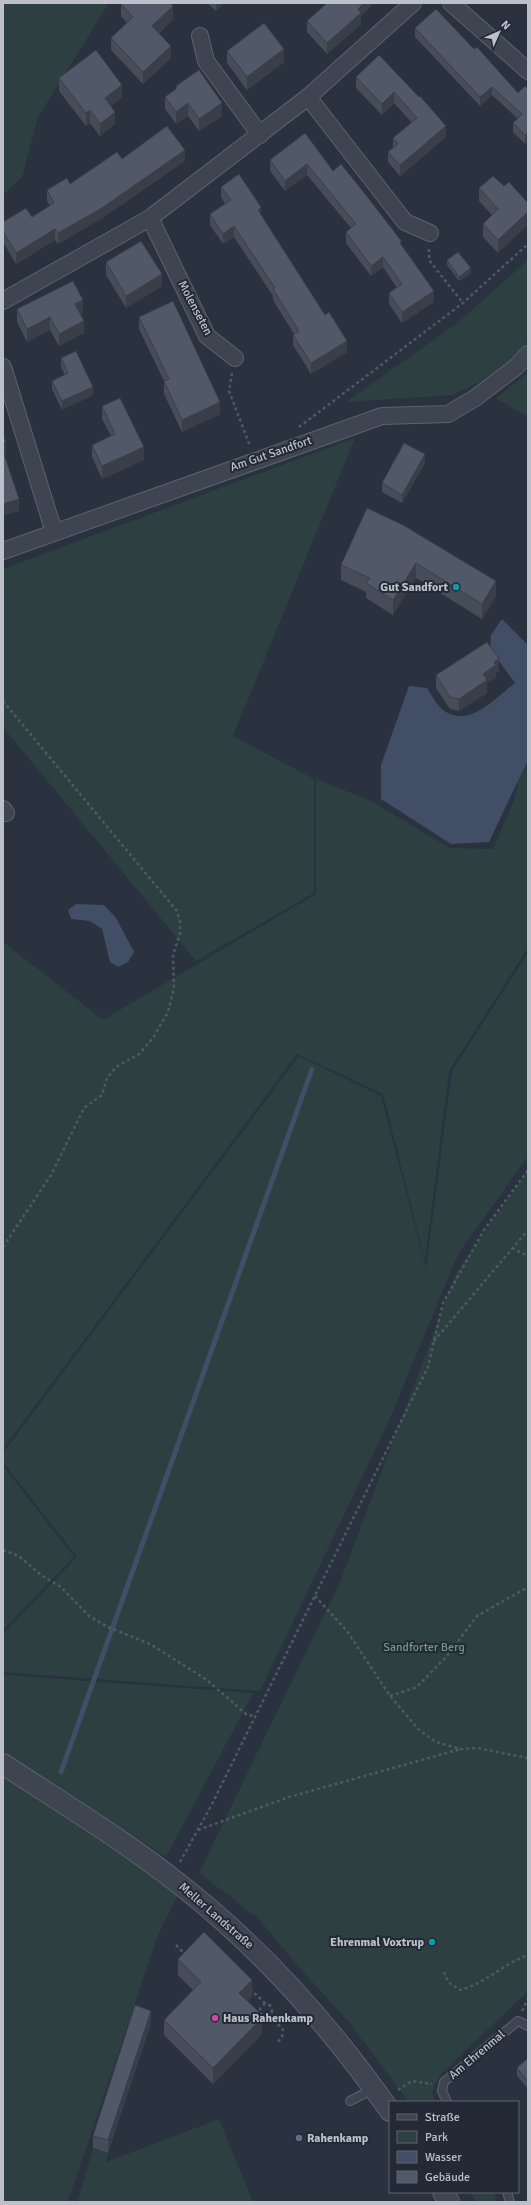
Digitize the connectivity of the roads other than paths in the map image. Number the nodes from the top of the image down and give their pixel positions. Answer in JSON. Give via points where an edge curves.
{"nodes":[{"id":1,"x":413,"y":3,"type":"edge"},
{"id":2,"x":451,"y":3,"type":"edge"},
{"id":3,"x":200,"y":36,"type":"dead end"},
{"id":4,"x":528,"y":71,"type":"edge"},
{"id":5,"x":308,"y":97,"type":"junction"},
{"id":6,"x":260,"y":135,"type":"junction"},
{"id":7,"x":150,"y":218,"type":"junction"},
{"id":8,"x":430,"y":233,"type":"road end"},
{"id":9,"x":3,"y":301,"type":"edge"},
{"id":10,"x":528,"y":354,"type":"edge"},
{"id":11,"x":235,"y":358,"type":"road end"},
{"id":12,"x":3,"y":367,"type":"edge"},
{"id":13,"x":54,"y":532,"type":"junction"},
{"id":14,"x":3,"y":551,"type":"edge"},
{"id":15,"x":3,"y":1764,"type":"edge"},
{"id":16,"x":528,"y":2026,"type":"edge"},
{"id":17,"x":374,"y":2088,"type":"junction"},
{"id":18,"x":350,"y":2101,"type":"dead end"},
{"id":19,"x":447,"y":2101,"type":"edge"},
{"id":20,"x":389,"y":2110,"type":"edge"},
{"id":21,"x":444,"y":2193,"type":"edge"},
{"id":22,"x":449,"y":2202,"type":"edge"}],
"edges":[{"from":1,"to":5,"type":"street"},
{"from":2,"to":4,"type":"street"},
{"from":3,"to":6,"type":"street","via":[[206,62]]},
{"from":5,"to":6,"type":"street"},
{"from":5,"to":8,"type":"street","via":[[405,222]]},
{"from":6,"to":7,"type":"street"},
{"from":7,"to":9,"type":"street"},
{"from":7,"to":11,"type":"street","name":"Molenseten","via":[[207,336]]},
{"from":10,"to":13,"type":"street","name":"Am Gut Sandfort","via":[[516,367],[475,398],[448,414],[382,416]]},
{"from":12,"to":13,"type":"street"},
{"from":13,"to":14,"type":"street","name":"Am Gut Sandfort"},
{"from":15,"to":17,"type":"street","name":"Meller Landstraße","via":[[103,1829],[182,1886],[222,1920],[259,1954],[313,2011]]},
{"from":16,"to":19,"type":"lane","name":"Am Ehrenmal","via":[[518,2021],[444,2082],[442,2091]]},
{"from":17,"to":18,"type":"lane"},
{"from":17,"to":20,"type":"street","name":"Meller Landstraße"},
{"from":21,"to":22,"type":"street"}]}
